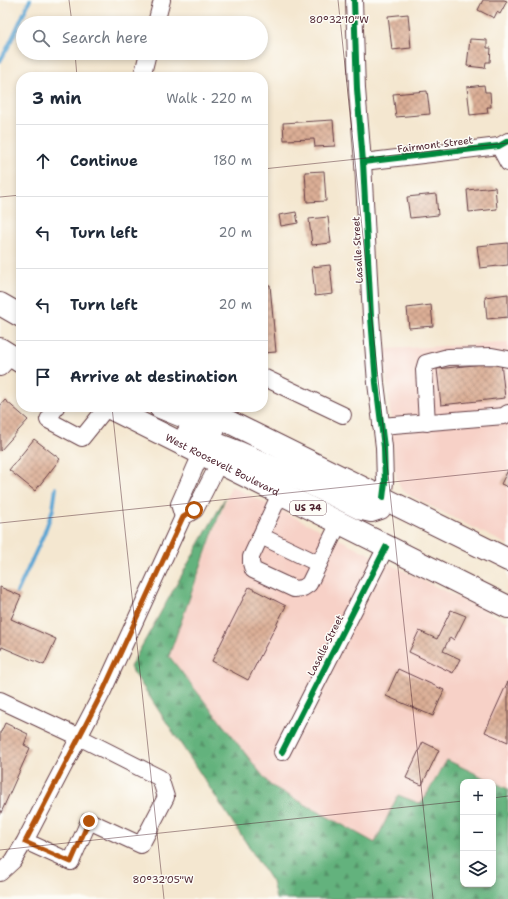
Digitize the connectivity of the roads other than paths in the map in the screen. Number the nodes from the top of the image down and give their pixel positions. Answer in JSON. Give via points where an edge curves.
{"nodes":[{"id":1,"x":162,"y":0,"type":"edge"},
{"id":2,"x":354,"y":0,"type":"edge"},
{"id":3,"x":158,"y":16,"type":"edge"},
{"id":4,"x":146,"y":60,"type":"edge"},
{"id":5,"x":143,"y":72,"type":"edge"},
{"id":6,"x":504,"y":144,"type":"edge"},
{"id":7,"x":363,"y":162,"type":"junction"},
{"id":8,"x":508,"y":163,"type":"edge"},
{"id":9,"x":0,"y":304,"type":"edge"},
{"id":10,"x":16,"y":313,"type":"edge"},
{"id":11,"x":508,"y":359,"type":"edge"},
{"id":12,"x":268,"y":379,"type":"edge"},
{"id":13,"x":53,"y":412,"type":"edge"},
{"id":14,"x":109,"y":412,"type":"edge"},
{"id":15,"x":118,"y":412,"type":"edge"},
{"id":16,"x":122,"y":412,"type":"edge"},
{"id":17,"x":172,"y":412,"type":"edge"},
{"id":18,"x":209,"y":412,"type":"edge"},
{"id":19,"x":506,"y":415,"type":"edge"},
{"id":20,"x":343,"y":416,"type":"dead end"},
{"id":21,"x":427,"y":423,"type":"junction"},
{"id":22,"x":382,"y":426,"type":"junction"},
{"id":23,"x":276,"y":445,"type":"junction"},
{"id":24,"x":210,"y":458,"type":"junction"},
{"id":25,"x":280,"y":494,"type":"junction"},
{"id":26,"x":383,"y":498,"type":"junction"},
{"id":27,"x":339,"y":523,"type":"junction"},
{"id":28,"x":261,"y":536,"type":"junction"},
{"id":29,"x":386,"y":547,"type":"junction"},
{"id":30,"x":508,"y":560,"type":"edge"},
{"id":31,"x":319,"y":564,"type":"junction"},
{"id":32,"x":508,"y":607,"type":"edge"},
{"id":33,"x":0,"y":700,"type":"edge"},
{"id":34,"x":79,"y":737,"type":"junction"},
{"id":35,"x":282,"y":752,"type":"dead end"},
{"id":36,"x":25,"y":842,"type":"junction"},
{"id":37,"x":0,"y":872,"type":"edge"}],
"edges":[{"from":1,"to":3,"type":"street"},
{"from":2,"to":7,"type":"street","name":"Lasalle Street"},
{"from":4,"to":5,"type":"street"},
{"from":6,"to":7,"type":"street","name":"Fairmont Street"},
{"from":6,"to":8,"type":"street"},
{"from":7,"to":22,"type":"street","name":"Lasalle Street","via":[[371,317]]},
{"from":9,"to":10,"type":"highway"},
{"from":11,"to":21,"type":"street","via":[[492,356],[448,357],[426,363],[424,370]]},
{"from":12,"to":20,"type":"street"},
{"from":13,"to":14,"type":"street","via":[[48,420],[82,438]]},
{"from":15,"to":24,"type":"highway","name":"West Roosevelt Boulevard","number":"US 74"},
{"from":16,"to":26,"type":"highway","via":[[177,429],[240,453],[362,509],[371,511],[380,508]]},
{"from":17,"to":23,"type":"highway","via":[[216,430]]},
{"from":18,"to":23,"type":"highway"},
{"from":19,"to":21,"type":"street"},
{"from":21,"to":22,"type":"street"},
{"from":22,"to":26,"type":"street","name":"Lasalle Street","via":[[385,482]]},
{"from":23,"to":26,"type":"highway"},
{"from":24,"to":25,"type":"highway","name":"West Roosevelt Boulevard","number":"US 74"},
{"from":24,"to":34,"type":"street","via":[[179,504],[183,517],[103,691]]},
{"from":25,"to":27,"type":"highway","name":"West Roosevelt Boulevard","number":"US 74"},
{"from":25,"to":28,"type":"street"},
{"from":26,"to":30,"type":"highway"},
{"from":27,"to":29,"type":"highway","name":"West Roosevelt Boulevard","number":"US 74"},
{"from":27,"to":31,"type":"street"},
{"from":28,"to":31,"type":"street"},
{"from":28,"to":31,"type":"street","via":[[251,557],[252,568],[287,586],[294,589],[310,584]]},
{"from":29,"to":32,"type":"highway","name":"West Roosevelt Boulevard","number":"US 74"},
{"from":29,"to":35,"type":"street","name":"Lasalle Street"},
{"from":33,"to":34,"type":"street"},
{"from":34,"to":36,"type":"street"},
{"from":34,"to":36,"type":"street","via":[[160,778],[166,796],[141,845],[89,821],[71,862]]},
{"from":36,"to":37,"type":"street","via":[[13,861]]}]}
